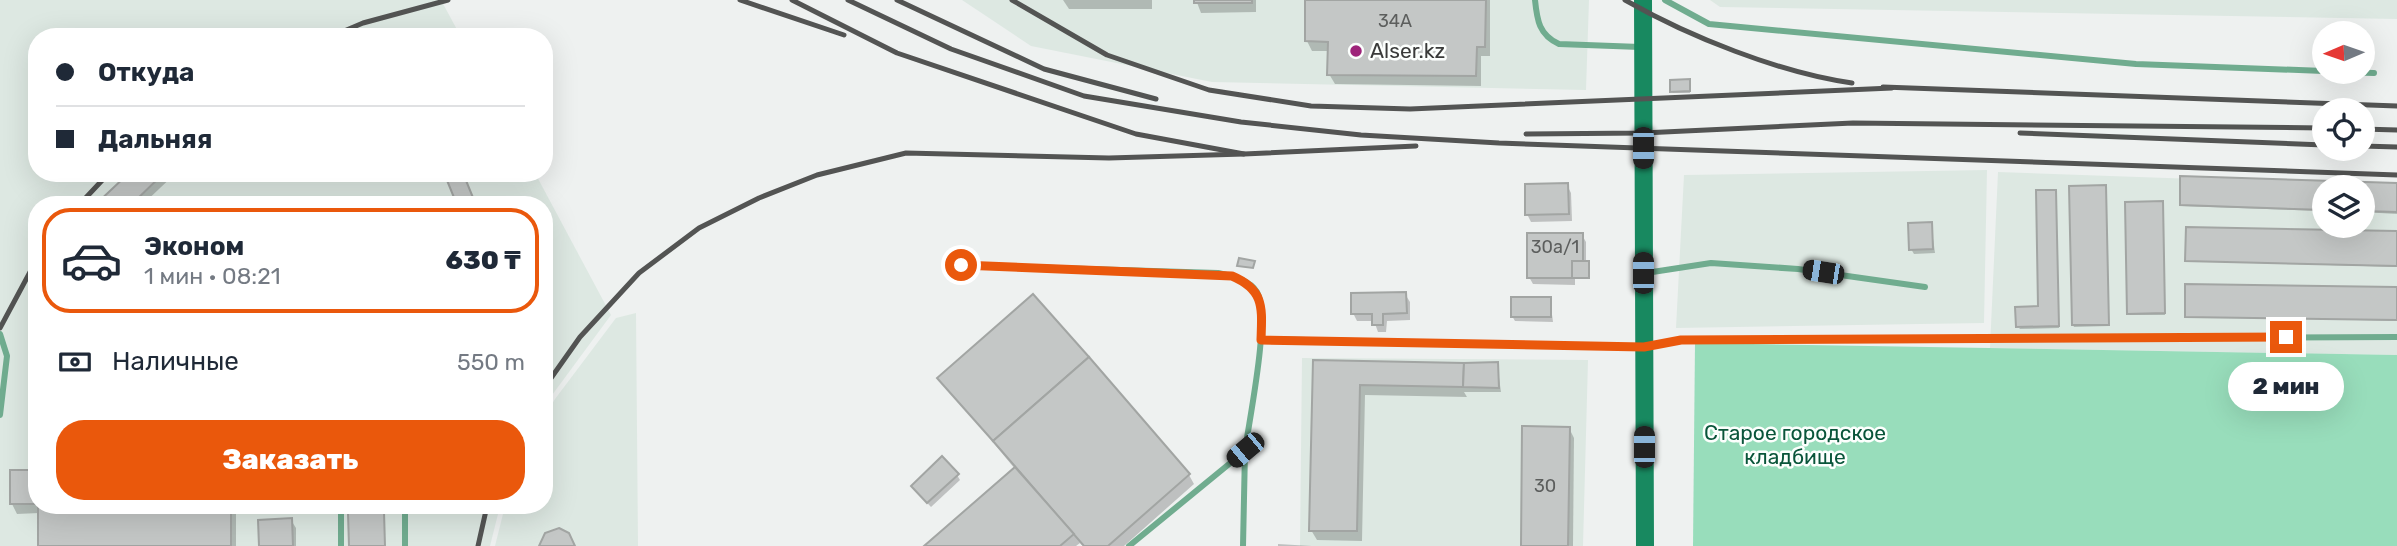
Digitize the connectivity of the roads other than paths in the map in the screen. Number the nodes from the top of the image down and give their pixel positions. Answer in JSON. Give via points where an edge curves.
{"nodes":[{"id":1,"x":1535,"y":0,"type":"edge"},
{"id":2,"x":1643,"y":0,"type":"edge"},
{"id":3,"x":1665,"y":0,"type":"edge"},
{"id":4,"x":1643,"y":48,"type":"junction"},
{"id":5,"x":2312,"y":71,"type":"edge"},
{"id":6,"x":961,"y":265,"type":"dead end"},
{"id":7,"x":1643,"y":273,"type":"junction"},
{"id":8,"x":1925,"y":288,"type":"dead end"},
{"id":9,"x":0,"y":334,"type":"edge"},
{"id":10,"x":2397,"y":337,"type":"edge"},
{"id":11,"x":1261,"y":340,"type":"junction"},
{"id":12,"x":1644,"y":347,"type":"junction"},
{"id":13,"x":0,"y":415,"type":"edge"},
{"id":14,"x":1245,"y":450,"type":"junction"},
{"id":15,"x":341,"y":514,"type":"edge"},
{"id":16,"x":405,"y":514,"type":"edge"},
{"id":17,"x":341,"y":546,"type":"edge"},
{"id":18,"x":405,"y":546,"type":"edge"},
{"id":19,"x":1129,"y":546,"type":"edge"},
{"id":20,"x":1243,"y":546,"type":"edge"},
{"id":21,"x":1645,"y":546,"type":"edge"}],
"edges":[{"from":1,"to":4,"type":"lane","via":[[1538,24],[1550,40]]},
{"from":2,"to":4,"type":"main road"},
{"from":3,"to":5,"type":"lane","via":[[1709,24],[2136,64]]},
{"from":4,"to":7,"type":"main road"},
{"from":6,"to":11,"type":"lane","via":[[1232,276],[1257,292]]},
{"from":7,"to":8,"type":"lane","via":[[1711,263],[1798,268]]},
{"from":7,"to":12,"type":"main road"},
{"from":9,"to":13,"type":"lane","via":[[8,356]]},
{"from":10,"to":12,"type":"lane","via":[[1681,340]]},
{"from":11,"to":12,"type":"lane"},
{"from":11,"to":14,"type":"lane"},
{"from":12,"to":21,"type":"main road"},
{"from":14,"to":19,"type":"lane"},
{"from":14,"to":20,"type":"lane"},
{"from":15,"to":17,"type":"lane"},
{"from":16,"to":18,"type":"lane"}]}
